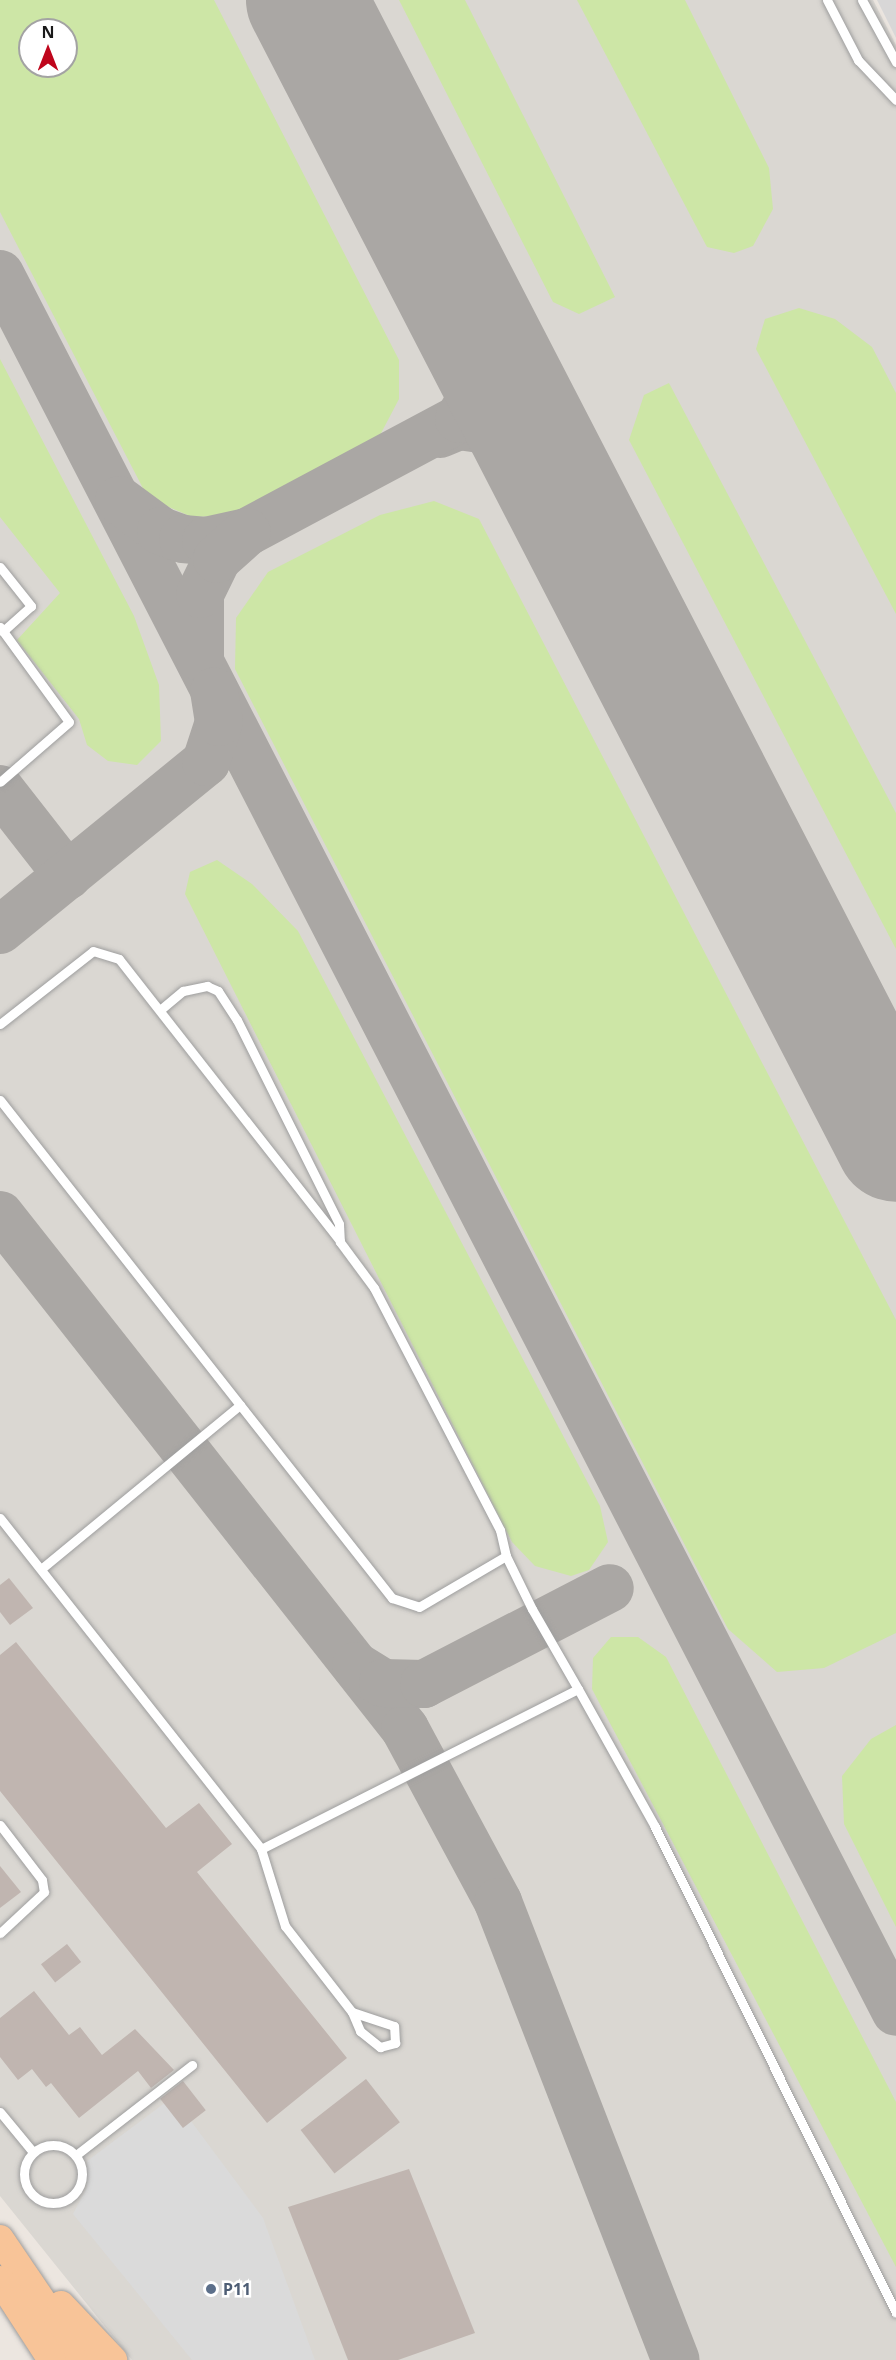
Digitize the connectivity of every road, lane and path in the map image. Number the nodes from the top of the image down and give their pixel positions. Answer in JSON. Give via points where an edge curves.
{"nodes":[{"id":1,"x":828,"y":0,"type":"edge"},
{"id":2,"x":862,"y":0,"type":"edge"},
{"id":3,"x":896,"y":62,"type":"edge"},
{"id":4,"x":896,"y":100,"type":"edge"},
{"id":5,"x":0,"y":567,"type":"edge"},
{"id":6,"x":2,"y":629,"type":"edge"},
{"id":7,"x":0,"y":782,"type":"edge"},
{"id":8,"x":160,"y":1010,"type":"junction"},
{"id":9,"x":0,"y":1024,"type":"edge"},
{"id":10,"x":0,"y":1100,"type":"edge"},
{"id":11,"x":340,"y":1242,"type":"junction"},
{"id":12,"x":240,"y":1405,"type":"junction"},
{"id":13,"x":0,"y":1518,"type":"edge"},
{"id":14,"x":506,"y":1556,"type":"junction"},
{"id":15,"x":41,"y":1569,"type":"junction"},
{"id":16,"x":578,"y":1689,"type":"junction"},
{"id":17,"x":0,"y":1825,"type":"edge"},
{"id":18,"x":261,"y":1849,"type":"junction"},
{"id":19,"x":0,"y":1933,"type":"edge"},
{"id":20,"x":352,"y":2012,"type":"junction"},
{"id":21,"x":192,"y":2065,"type":"dead end"},
{"id":22,"x":0,"y":2112,"type":"edge"},
{"id":23,"x":33,"y":2152,"type":"junction"},
{"id":24,"x":76,"y":2155,"type":"junction"},
{"id":25,"x":4,"y":2264,"type":"edge"},
{"id":26,"x":896,"y":2313,"type":"edge"},
{"id":27,"x":28,"y":2360,"type":"edge"},
{"id":28,"x":52,"y":2360,"type":"edge"},
{"id":29,"x":82,"y":2360,"type":"edge"},
{"id":30,"x":113,"y":2360,"type":"edge"}],
"edges":[{"from":1,"to":4,"type":"lane","via":[[858,60]]},
{"from":2,"to":3,"type":"lane"},
{"from":5,"to":6,"type":"lane","via":[[31,606]]},
{"from":6,"to":7,"type":"lane","via":[[69,722]]},
{"from":8,"to":9,"type":"lane","via":[[119,959],[93,951]]},
{"from":8,"to":11,"type":"lane"},
{"from":8,"to":11,"type":"lane","via":[[183,992],[207,986],[218,991],[318,1180],[339,1224]]},
{"from":10,"to":12,"type":"lane"},
{"from":11,"to":14,"type":"lane","via":[[375,1288],[500,1530]]},
{"from":12,"to":14,"type":"lane","via":[[404,1606],[432,1601]]},
{"from":12,"to":15,"type":"lane"},
{"from":13,"to":15,"type":"lane"},
{"from":14,"to":16,"type":"lane"},
{"from":15,"to":18,"type":"lane"},
{"from":16,"to":18,"type":"lane"},
{"from":16,"to":26,"type":"lane","via":[[655,1827]]},
{"from":17,"to":19,"type":"lane","via":[[42,1880],[44,1892]]},
{"from":18,"to":20,"type":"lane","via":[[285,1926]]},
{"from":20,"to":20,"type":"lane","via":[[360,2031],[380,2047],[395,2043],[394,2026]]},
{"from":21,"to":24,"type":"lane"},
{"from":22,"to":23,"type":"lane"},
{"from":23,"to":24,"type":"lane","via":[[50,2144]]},
{"from":23,"to":24,"type":"lane","via":[[24,2180],[34,2197],[53,2203],[78,2190],[83,2172]]},
{"from":25,"to":27,"type":"main road"},
{"from":25,"to":28,"type":"main road"},
{"from":25,"to":29,"type":"main road"},
{"from":25,"to":30,"type":"main road"}]}
